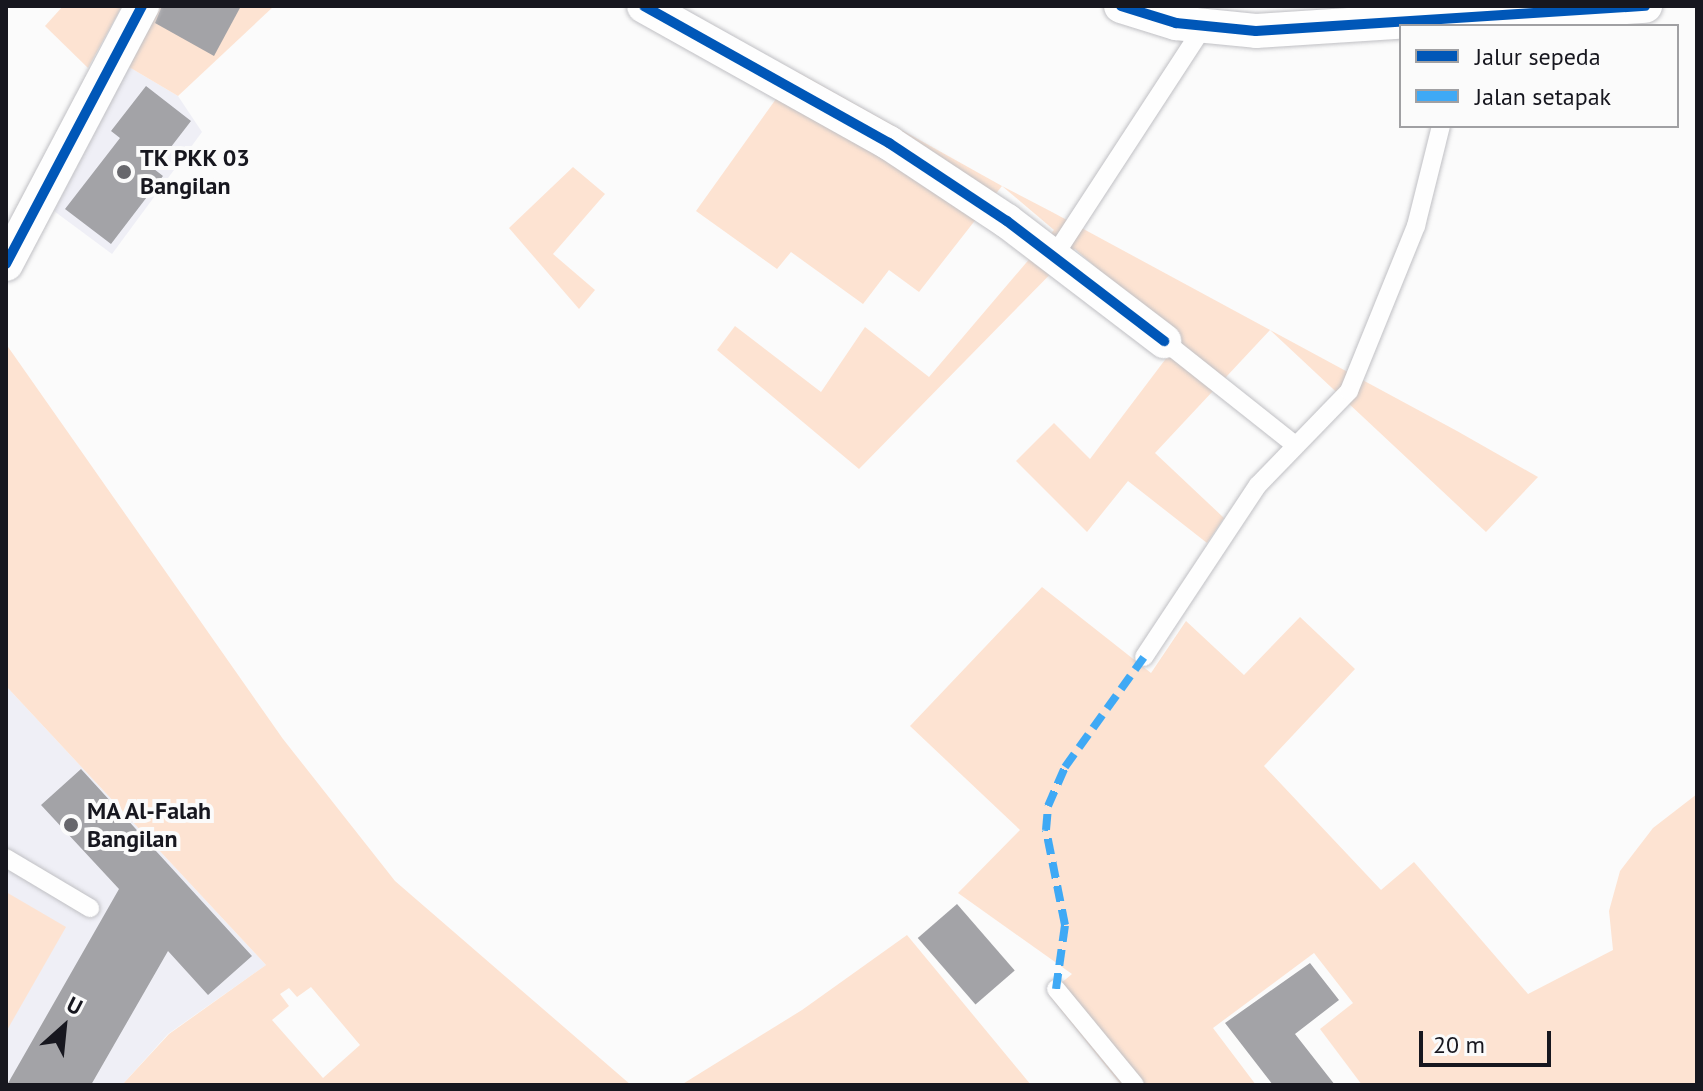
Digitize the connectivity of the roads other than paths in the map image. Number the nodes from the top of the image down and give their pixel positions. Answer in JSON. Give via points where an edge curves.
{"nodes":[{"id":1,"x":142,"y":6,"type":"edge"},
{"id":2,"x":644,"y":6,"type":"edge"},
{"id":3,"x":1121,"y":6,"type":"edge"},
{"id":4,"x":1645,"y":6,"type":"edge"},
{"id":5,"x":1453,"y":22,"type":"edge"},
{"id":6,"x":1399,"y":24,"type":"edge"},
{"id":7,"x":1409,"y":24,"type":"edge"},
{"id":8,"x":1203,"y":27,"type":"junction"},
{"id":9,"x":1440,"y":128,"type":"edge"},
{"id":10,"x":1054,"y":256,"type":"junction"},
{"id":11,"x":6,"y":264,"type":"edge"},
{"id":12,"x":1164,"y":341,"type":"joint"},
{"id":13,"x":1294,"y":444,"type":"junction"},
{"id":14,"x":1144,"y":657,"type":"dead end"},
{"id":15,"x":6,"y":858,"type":"edge"},
{"id":16,"x":90,"y":908,"type":"dead end"},
{"id":17,"x":1056,"y":989,"type":"dead end"},
{"id":18,"x":1135,"y":1085,"type":"edge"}],
"edges":[{"from":1,"to":11,"type":"street"},
{"from":2,"to":10,"type":"street","via":[[889,143]]},
{"from":3,"to":8,"type":"street"},
{"from":4,"to":5,"type":"street"},
{"from":5,"to":7,"type":"street"},
{"from":6,"to":8,"type":"street","via":[[1256,31]]},
{"from":8,"to":10,"type":"lane"},
{"from":9,"to":13,"type":"lane","via":[[1416,226],[1349,391],[1331,417]]},
{"from":10,"to":12,"type":"street"},
{"from":12,"to":13,"type":"lane"},
{"from":13,"to":14,"type":"lane","via":[[1258,485]]},
{"from":15,"to":16,"type":"lane"},
{"from":17,"to":18,"type":"lane"}]}
